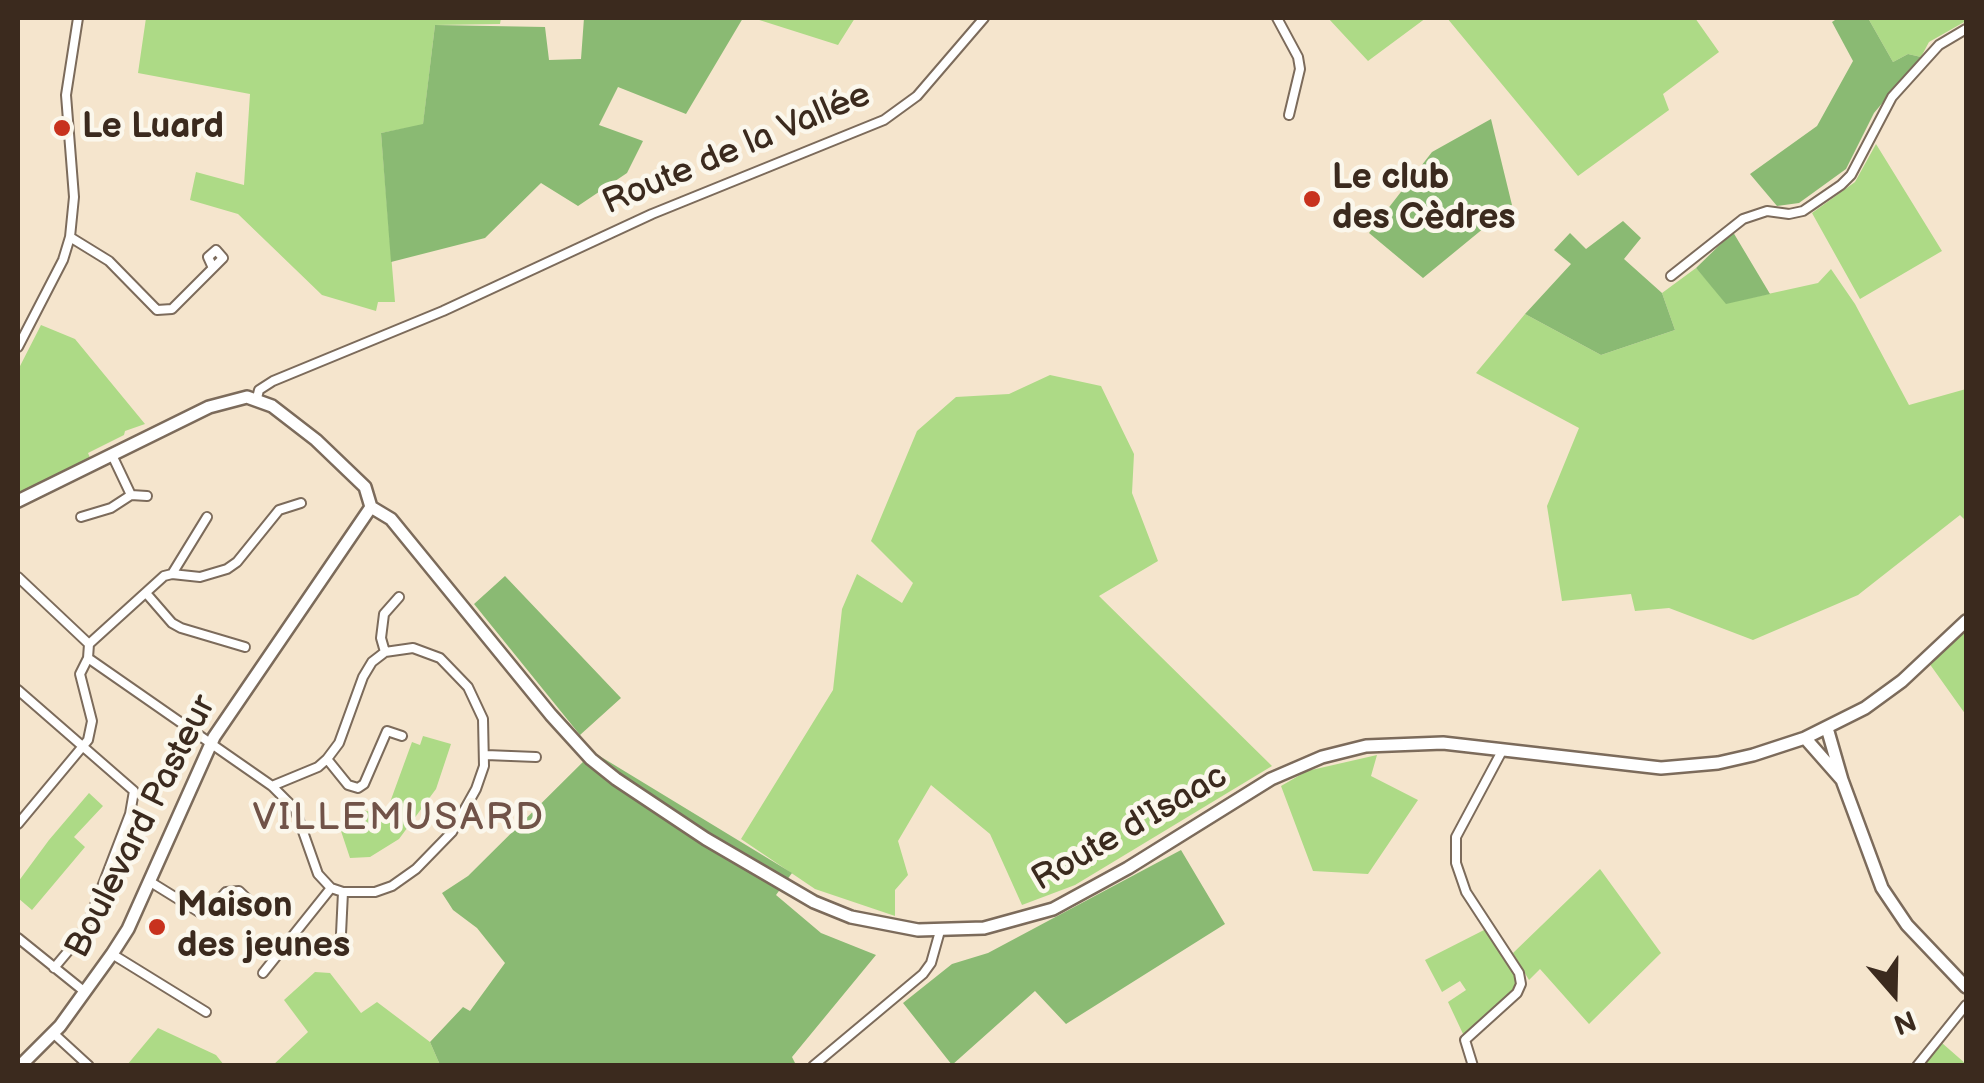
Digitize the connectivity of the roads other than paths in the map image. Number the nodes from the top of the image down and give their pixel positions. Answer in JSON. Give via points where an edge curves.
{"nodes":[{"id":1,"x":78,"y":18,"type":"edge"},
{"id":2,"x":984,"y":18,"type":"edge"},
{"id":3,"x":1277,"y":18,"type":"edge"},
{"id":4,"x":1966,"y":29,"type":"edge"},
{"id":5,"x":1289,"y":115,"type":"dead end"},
{"id":6,"x":70,"y":237,"type":"junction"},
{"id":7,"x":213,"y":268,"type":"dead end"},
{"id":8,"x":1671,"y":276,"type":"dead end"},
{"id":9,"x":18,"y":348,"type":"edge"},
{"id":10,"x":256,"y":398,"type":"junction"},
{"id":11,"x":112,"y":455,"type":"junction"},
{"id":12,"x":131,"y":496,"type":"junction"},
{"id":13,"x":147,"y":496,"type":"dead end"},
{"id":14,"x":18,"y":502,"type":"edge"},
{"id":15,"x":301,"y":503,"type":"dead end"},
{"id":16,"x":371,"y":507,"type":"junction"},
{"id":17,"x":82,"y":517,"type":"dead end"},
{"id":18,"x":207,"y":517,"type":"dead end"},
{"id":19,"x":172,"y":574,"type":"junction"},
{"id":20,"x":18,"y":577,"type":"edge"},
{"id":21,"x":146,"y":592,"type":"junction"},
{"id":22,"x":400,"y":597,"type":"dead end"},
{"id":23,"x":1966,"y":621,"type":"edge"},
{"id":24,"x":89,"y":644,"type":"junction"},
{"id":25,"x":246,"y":647,"type":"dead end"},
{"id":26,"x":385,"y":652,"type":"junction"},
{"id":27,"x":88,"y":658,"type":"junction"},
{"id":28,"x":18,"y":690,"type":"edge"},
{"id":29,"x":1827,"y":728,"type":"junction"},
{"id":30,"x":402,"y":736,"type":"dead end"},
{"id":31,"x":1805,"y":738,"type":"junction"},
{"id":32,"x":210,"y":744,"type":"junction"},
{"id":33,"x":84,"y":746,"type":"junction"},
{"id":34,"x":1502,"y":751,"type":"junction"},
{"id":35,"x":486,"y":755,"type":"junction"},
{"id":36,"x":536,"y":756,"type":"dead end"},
{"id":37,"x":328,"y":760,"type":"junction"},
{"id":38,"x":1842,"y":780,"type":"junction"},
{"id":39,"x":272,"y":786,"type":"junction"},
{"id":40,"x":18,"y":824,"type":"edge"},
{"id":41,"x":149,"y":882,"type":"junction"},
{"id":42,"x":332,"y":888,"type":"junction"},
{"id":43,"x":343,"y":892,"type":"junction"},
{"id":44,"x":263,"y":914,"type":"dead end"},
{"id":45,"x":940,"y":931,"type":"junction"},
{"id":46,"x":341,"y":934,"type":"dead end"},
{"id":47,"x":19,"y":942,"type":"edge"},
{"id":48,"x":112,"y":954,"type":"junction"},
{"id":49,"x":54,"y":968,"type":"junction"},
{"id":50,"x":263,"y":973,"type":"dead end"},
{"id":51,"x":1966,"y":987,"type":"edge"},
{"id":52,"x":85,"y":992,"type":"junction"},
{"id":53,"x":1966,"y":1006,"type":"edge"},
{"id":54,"x":206,"y":1012,"type":"dead end"},
{"id":55,"x":53,"y":1033,"type":"junction"},
{"id":56,"x":20,"y":1066,"type":"edge"},
{"id":57,"x":89,"y":1066,"type":"edge"},
{"id":58,"x":813,"y":1066,"type":"edge"},
{"id":59,"x":1472,"y":1066,"type":"edge"},
{"id":60,"x":1917,"y":1066,"type":"edge"}],
"edges":[{"from":1,"to":6,"type":"street","via":[[67,80]]},
{"from":2,"to":10,"type":"street","name":"Route de la Vallée","via":[[896,113],[272,381]]},
{"from":3,"to":5,"type":"street","via":[[1300,69]]},
{"from":4,"to":8,"type":"street","via":[[1939,45],[1892,96],[1841,185],[1804,210],[1743,219]]},
{"from":6,"to":7,"type":"street","via":[[109,260],[156,310],[172,309]]},
{"from":6,"to":9,"type":"street"},
{"from":10,"to":11,"type":"street","via":[[222,402]]},
{"from":10,"to":16,"type":"street","name":"Route d'Isaac","via":[[292,419],[340,462],[365,487]]},
{"from":11,"to":12,"type":"street"},
{"from":11,"to":14,"type":"street"},
{"from":12,"to":13,"type":"street"},
{"from":12,"to":17,"type":"street"},
{"from":15,"to":19,"type":"street","via":[[279,510],[227,569],[200,577]]},
{"from":16,"to":32,"type":"street","name":"Boulevard Pasteur"},
{"from":16,"to":45,"type":"street","name":"Route d'Isaac","via":[[391,520],[550,715],[616,779],[814,902],[888,926]]},
{"from":18,"to":19,"type":"street"},
{"from":19,"to":21,"type":"street"},
{"from":20,"to":24,"type":"street"},
{"from":21,"to":24,"type":"street"},
{"from":21,"to":25,"type":"street","via":[[180,628]]},
{"from":22,"to":26,"type":"street","via":[[384,614]]},
{"from":23,"to":29,"type":"street","name":"Route d'Isaac","via":[[1902,681]]},
{"from":24,"to":27,"type":"street"},
{"from":26,"to":35,"type":"street","via":[[425,650],[455,672],[483,719]]},
{"from":26,"to":37,"type":"street","via":[[363,677]]},
{"from":27,"to":32,"type":"street"},
{"from":27,"to":33,"type":"street","via":[[80,674],[92,720]]},
{"from":28,"to":33,"type":"street"},
{"from":29,"to":31,"type":"street","name":"Route d'Isaac"},
{"from":29,"to":38,"type":"street"},
{"from":30,"to":37,"type":"street","via":[[387,730],[358,788]]},
{"from":31,"to":34,"type":"street","name":"Route d'Isaac","via":[[1754,756],[1687,767]]},
{"from":31,"to":38,"type":"street"},
{"from":32,"to":39,"type":"street"},
{"from":32,"to":41,"type":"street","name":"Boulevard Pasteur"},
{"from":33,"to":40,"type":"street"},
{"from":33,"to":49,"type":"street","via":[[134,798],[92,913]]},
{"from":34,"to":45,"type":"street","name":"Route d'Isaac","via":[[1403,742],[1322,757],[1272,779],[1053,909],[984,928]]},
{"from":34,"to":59,"type":"street","via":[[1456,837],[1456,863],[1466,892],[1522,984],[1464,1040]]},
{"from":35,"to":36,"type":"street"},
{"from":35,"to":43,"type":"street","via":[[452,832],[416,870],[375,892]]},
{"from":37,"to":39,"type":"street"},
{"from":38,"to":51,"type":"street","via":[[1886,896]]},
{"from":39,"to":42,"type":"street","via":[[295,809],[312,863]]},
{"from":41,"to":44,"type":"street","via":[[199,912],[210,911],[226,892],[239,892]]},
{"from":41,"to":48,"type":"street","name":"Boulevard Pasteur"},
{"from":42,"to":43,"type":"street"},
{"from":42,"to":50,"type":"street"},
{"from":43,"to":46,"type":"street"},
{"from":45,"to":58,"type":"street","via":[[924,974]]},
{"from":47,"to":49,"type":"street"},
{"from":48,"to":52,"type":"street","name":"Boulevard Pasteur"},
{"from":48,"to":54,"type":"street"},
{"from":49,"to":52,"type":"street"},
{"from":52,"to":55,"type":"street","name":"Boulevard Pasteur"},
{"from":53,"to":60,"type":"street"},
{"from":55,"to":56,"type":"street","name":"Boulevard Pasteur"},
{"from":55,"to":57,"type":"street"}]}
